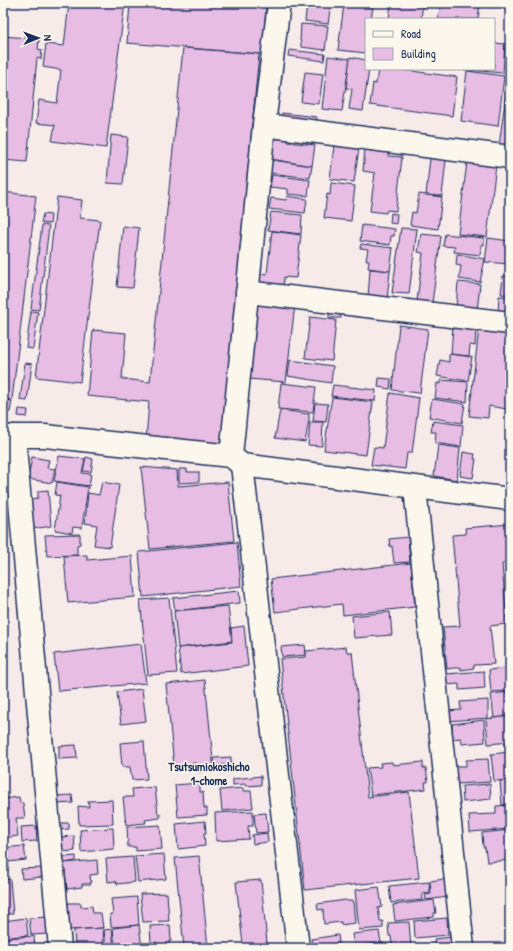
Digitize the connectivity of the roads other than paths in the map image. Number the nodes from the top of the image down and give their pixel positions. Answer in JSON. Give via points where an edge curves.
{"nodes":[{"id":1,"x":279,"y":3,"type":"edge"},
{"id":2,"x":264,"y":125,"type":"junction"},
{"id":3,"x":510,"y":157,"type":"edge"},
{"id":4,"x":247,"y":292,"type":"junction"},
{"id":5,"x":510,"y":323,"type":"edge"},
{"id":6,"x":8,"y":437,"type":"edge"},
{"id":7,"x":237,"y":461,"type":"junction"},
{"id":8,"x":415,"y":488,"type":"junction"},
{"id":9,"x":510,"y":499,"type":"edge"},
{"id":10,"x":60,"y":948,"type":"edge"},
{"id":11,"x":298,"y":948,"type":"edge"},
{"id":12,"x":463,"y":948,"type":"edge"}],
"edges":[{"from":1,"to":2,"type":"street"},
{"from":2,"to":3,"type":"street"},
{"from":2,"to":4,"type":"street"},
{"from":4,"to":5,"type":"street"},
{"from":4,"to":7,"type":"street"},
{"from":6,"to":7,"type":"street","via":[[45,436]]},
{"from":6,"to":10,"type":"street"},
{"from":7,"to":8,"type":"street"},
{"from":7,"to":11,"type":"street"},
{"from":8,"to":9,"type":"street"},
{"from":8,"to":12,"type":"street"}]}
